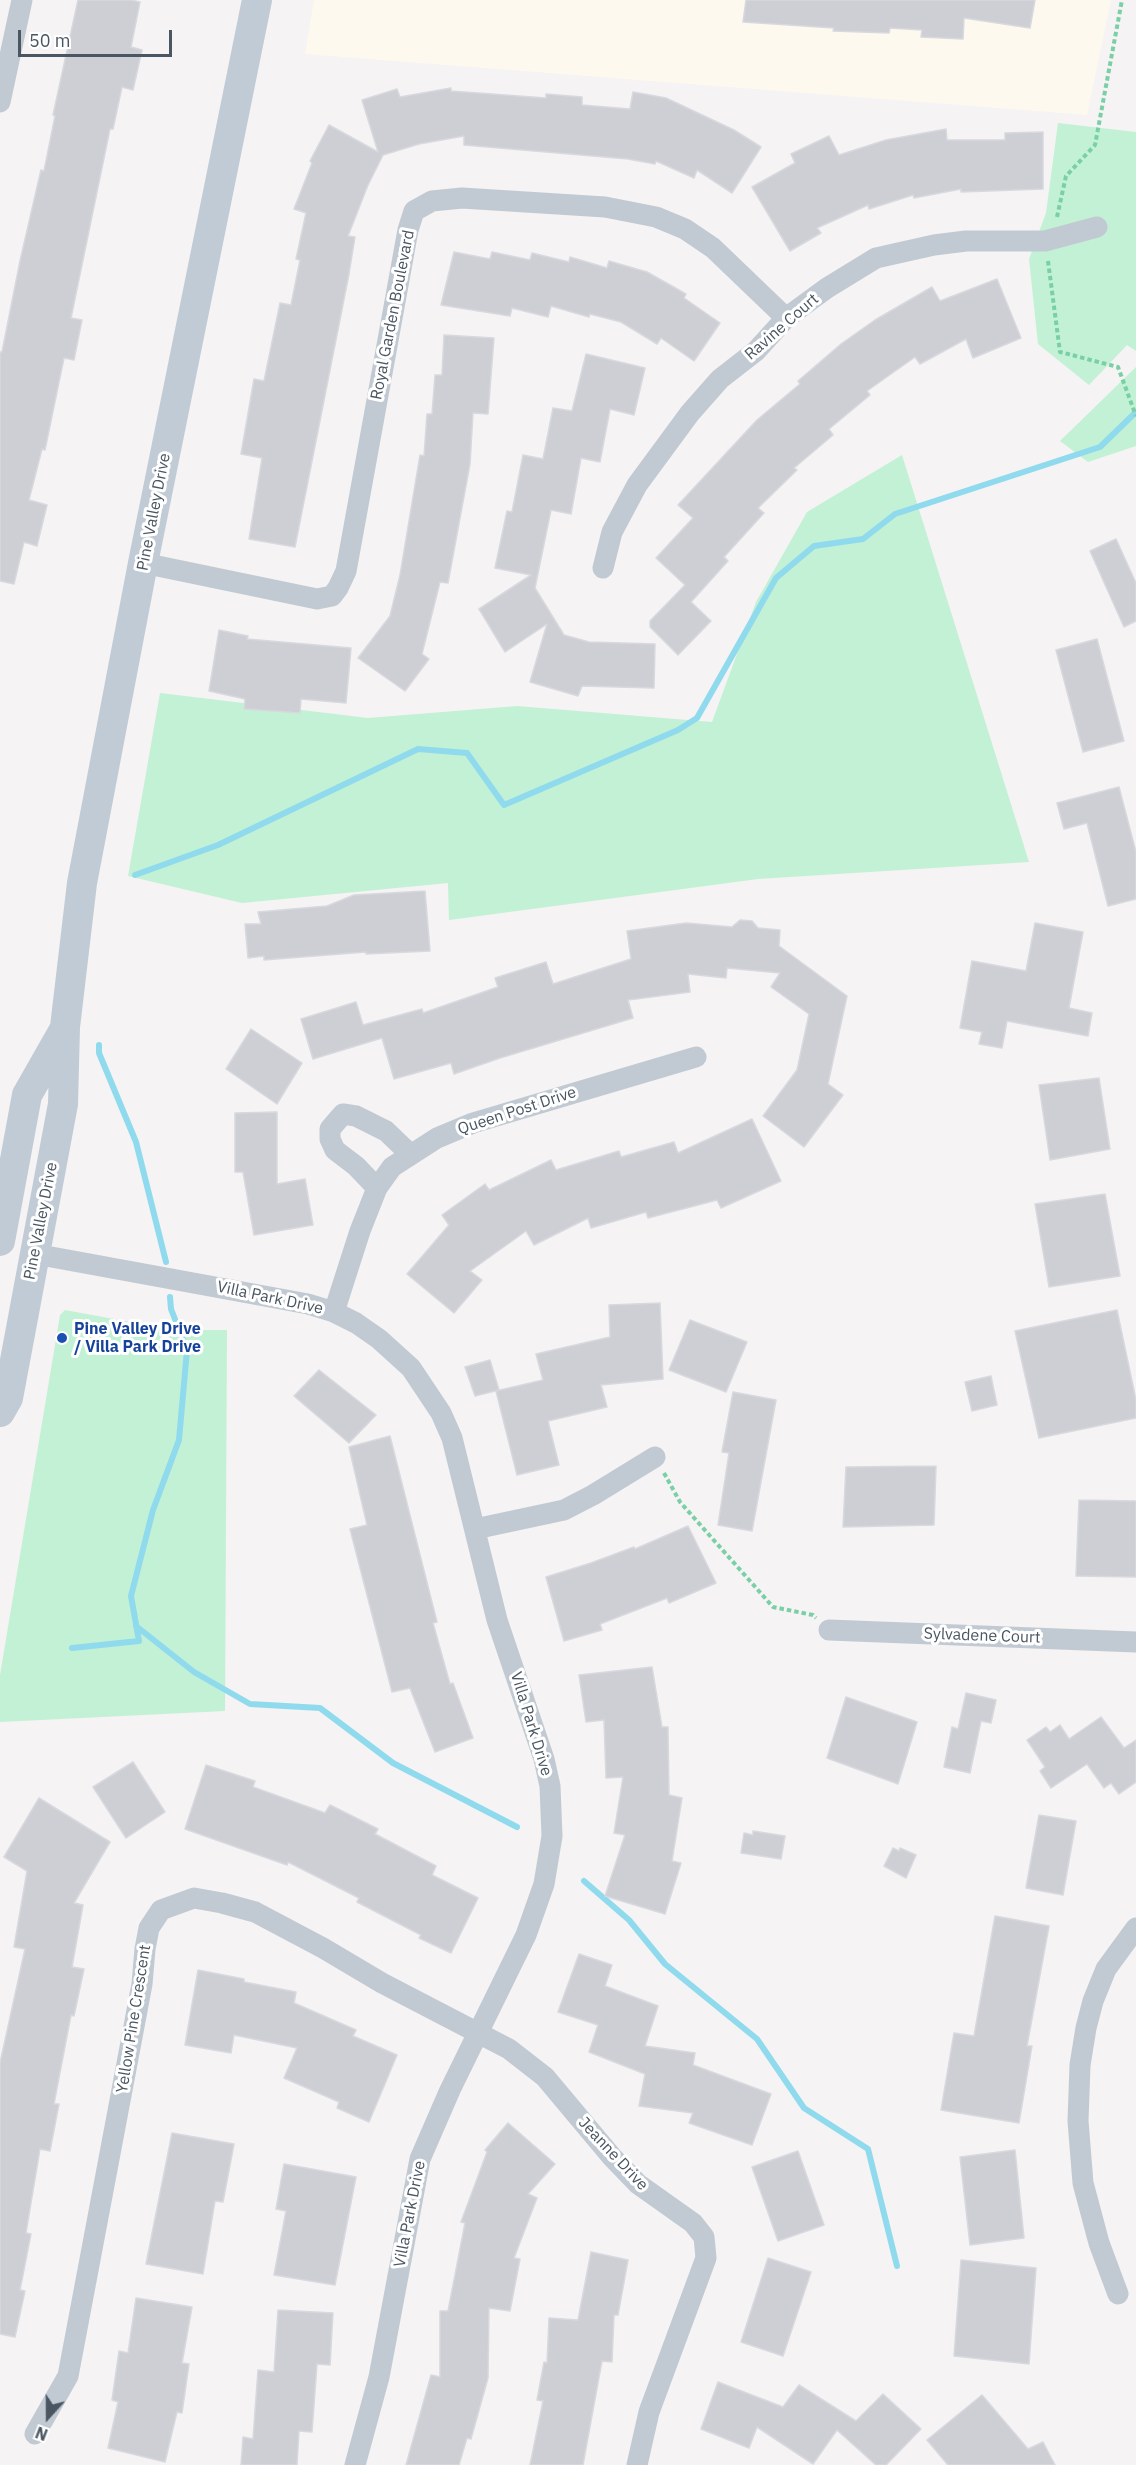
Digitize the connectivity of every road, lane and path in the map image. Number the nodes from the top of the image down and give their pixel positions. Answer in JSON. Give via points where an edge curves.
{"nodes":[{"id":1,"x":22,"y":0,"type":"edge"},
{"id":2,"x":257,"y":0,"type":"edge"},
{"id":3,"x":1122,"y":0,"type":"edge"},
{"id":4,"x":0,"y":102,"type":"edge"},
{"id":5,"x":1097,"y":227,"type":"dead end"},
{"id":6,"x":1045,"y":241,"type":"junction"},
{"id":7,"x":786,"y":318,"type":"junction"},
{"id":8,"x":1136,"y":416,"type":"edge"},
{"id":9,"x":143,"y":563,"type":"junction"},
{"id":10,"x":603,"y":568,"type":"dead end"},
{"id":11,"x":65,"y":1027,"type":"junction"},
{"id":12,"x":696,"y":1057,"type":"dead end"},
{"id":13,"x":410,"y":1154,"type":"junction"},
{"id":14,"x":377,"y":1188,"type":"junction"},
{"id":15,"x":0,"y":1241,"type":"edge"},
{"id":16,"x":35,"y":1254,"type":"junction"},
{"id":17,"x":334,"y":1312,"type":"junction"},
{"id":18,"x":0,"y":1412,"type":"edge"},
{"id":19,"x":655,"y":1457,"type":"joint"},
{"id":20,"x":475,"y":1529,"type":"junction"},
{"id":21,"x":829,"y":1630,"type":"joint"},
{"id":22,"x":1136,"y":1642,"type":"edge"},
{"id":23,"x":1136,"y":1928,"type":"edge"},
{"id":24,"x":478,"y":2032,"type":"junction"},
{"id":25,"x":1118,"y":2294,"type":"dead end"},
{"id":26,"x":34,"y":2434,"type":"dead end"},
{"id":27,"x":356,"y":2465,"type":"edge"},
{"id":28,"x":637,"y":2465,"type":"edge"}],
"edges":[{"from":1,"to":4,"type":"street"},
{"from":2,"to":9,"type":"main road","name":"Pine Valley Drive"},
{"from":3,"to":6,"type":"path","via":[[1095,145],[1066,176],[1056,218]]},
{"from":5,"to":6,"type":"street","name":"Ravine Court"},
{"from":6,"to":7,"type":"street","name":"Ravine Court","via":[[966,241],[876,258]]},
{"from":6,"to":8,"type":"path","via":[[1060,352],[1118,367]]},
{"from":7,"to":9,"type":"street","name":"Royal Garden Boulevard","via":[[713,248],[685,229],[656,217],[605,207],[462,198],[432,201],[414,211],[408,230],[346,571],[332,596],[317,599]]},
{"from":7,"to":10,"type":"street","name":"Ravine Court","via":[[756,351],[720,379],[637,485],[612,532]]},
{"from":9,"to":11,"type":"main road","name":"Pine Valley Drive","via":[[82,883]]},
{"from":11,"to":15,"type":"main road","name":"Pine Valley Drive","via":[[27,1095]]},
{"from":11,"to":16,"type":"main road","name":"Pine Valley Drive","via":[[63,1104]]},
{"from":12,"to":13,"type":"street","name":"Queen Post Drive","via":[[473,1123]]},
{"from":13,"to":14,"type":"street","name":"Queen Post Drive","via":[[392,1167]]},
{"from":13,"to":14,"type":"street","via":[[386,1131],[343,1114],[330,1129],[335,1150]]},
{"from":14,"to":17,"type":"street","name":"Queen Post Drive"},
{"from":16,"to":17,"type":"street","name":"Villa Park Drive","via":[[254,1293]]},
{"from":16,"to":18,"type":"main road","name":"Pine Valley Drive","via":[[8,1398]]},
{"from":17,"to":20,"type":"street","name":"Villa Park Drive","via":[[379,1339],[411,1368],[427,1389],[452,1438]]},
{"from":19,"to":20,"type":"street","via":[[564,1510]]},
{"from":19,"to":21,"type":"path","via":[[680,1502],[773,1607],[813,1615]]},
{"from":20,"to":24,"type":"street","name":"Villa Park Drive","via":[[497,1620],[544,1759],[550,1786],[552,1836],[550,1858],[526,1935]]},
{"from":21,"to":22,"type":"street","name":"Sylvadene Court"},
{"from":23,"to":25,"type":"street","via":[[1106,1969],[1086,2028],[1080,2065],[1078,2121],[1083,2183]]},
{"from":24,"to":26,"type":"street","name":"Yellow Pine Crescent","via":[[255,1912],[194,1898],[160,1910],[149,1928],[140,1995],[68,2376]]},
{"from":24,"to":27,"type":"street","name":"Villa Park Drive","via":[[420,2159],[379,2377]]},
{"from":24,"to":28,"type":"street","name":"Jeanne Drive","via":[[509,2049],[545,2077],[638,2184],[693,2223],[704,2237],[706,2258],[649,2412]]}]}
